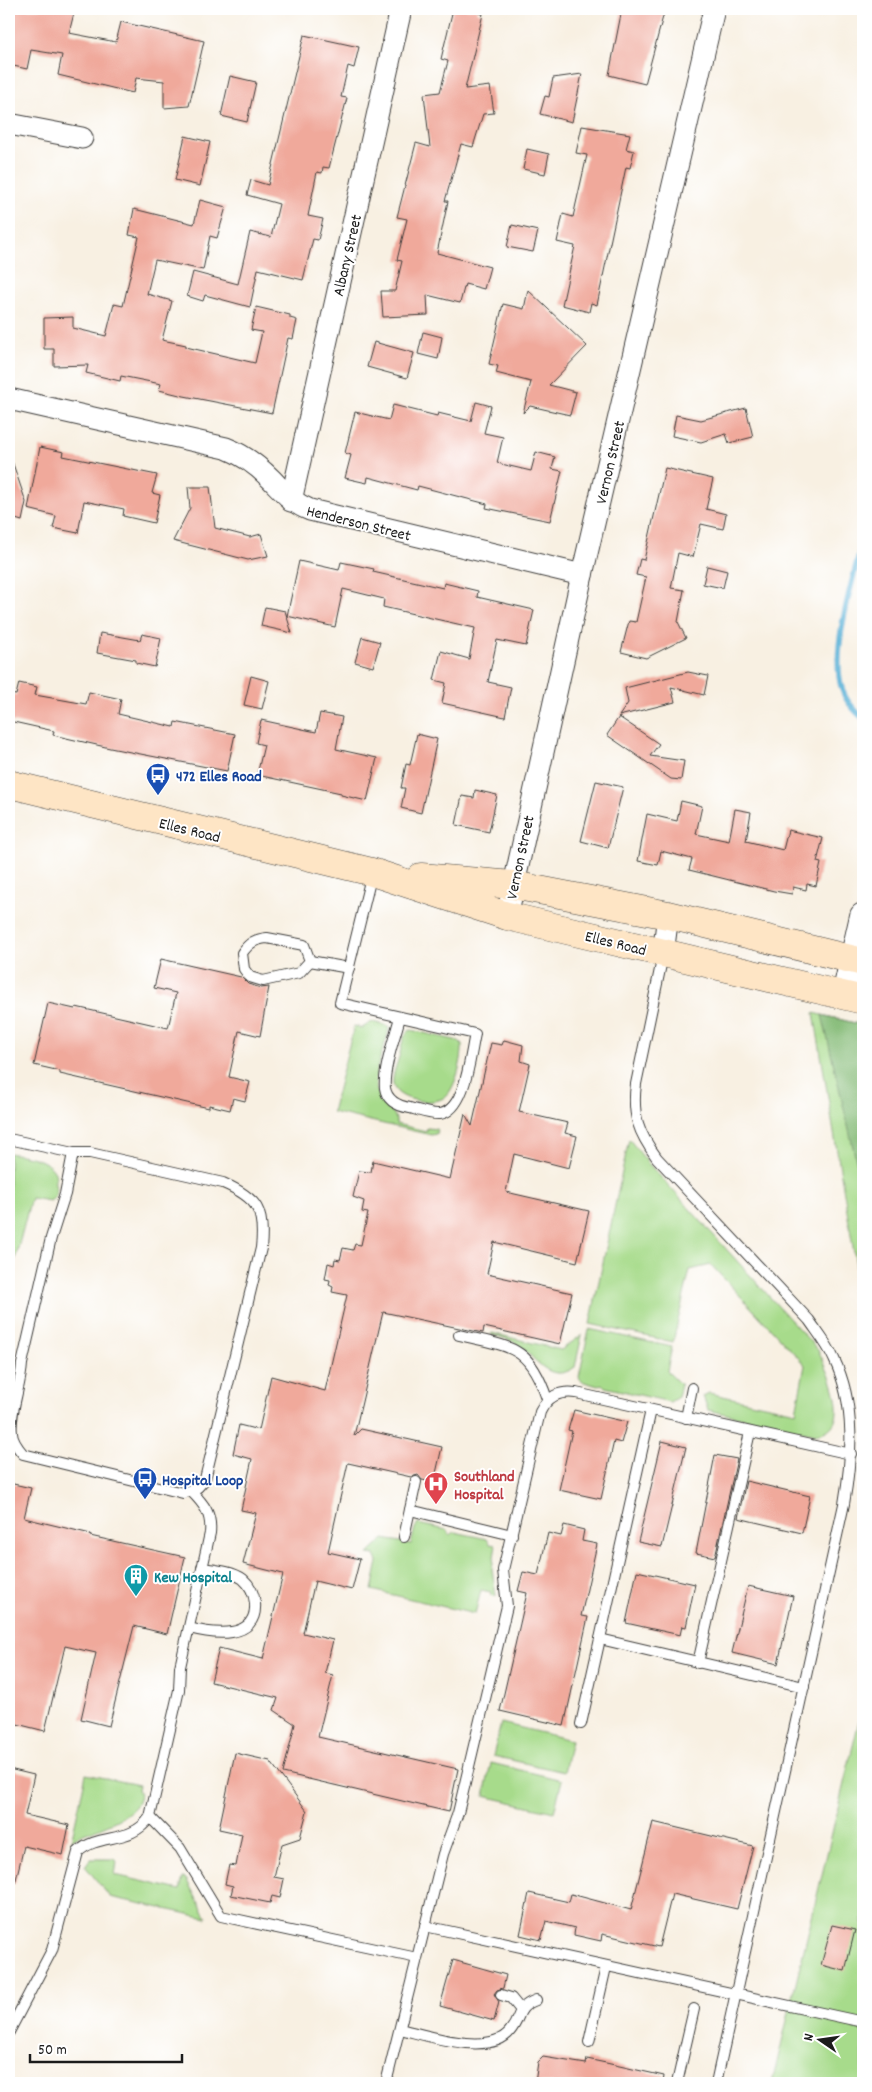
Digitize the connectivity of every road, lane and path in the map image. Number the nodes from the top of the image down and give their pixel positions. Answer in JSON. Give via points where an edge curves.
{"nodes":[{"id":1,"x":401,"y":9,"type":"edge"},
{"id":2,"x":714,"y":9,"type":"edge"},
{"id":3,"x":9,"y":124,"type":"edge"},
{"id":4,"x":82,"y":138,"type":"dead end"},
{"id":5,"x":9,"y":399,"type":"edge"},
{"id":6,"x":290,"y":501,"type":"junction"},
{"id":7,"x":582,"y":575,"type":"junction"},
{"id":8,"x":9,"y":784,"type":"edge"},
{"id":9,"x":372,"y":872,"type":"junction"},
{"id":10,"x":513,"y":885,"type":"junction"},
{"id":11,"x":668,"y":915,"type":"junction"},
{"id":12,"x":507,"y":916,"type":"junction"},
{"id":13,"x":863,"y":916,"type":"edge"},
{"id":14,"x":663,"y":954,"type":"junction"},
{"id":15,"x":310,"y":961,"type":"junction"},
{"id":16,"x":858,"y":961,"type":"edge"},
{"id":17,"x":349,"y":968,"type":"junction"},
{"id":18,"x":854,"y":997,"type":"edge"},
{"id":19,"x":400,"y":1017,"type":"junction"},
{"id":20,"x":9,"y":1139,"type":"edge"},
{"id":21,"x":73,"y":1153,"type":"junction"},
{"id":22,"x":459,"y":1335,"type":"dead end"},
{"id":23,"x":692,"y":1388,"type":"dead end"},
{"id":24,"x":547,"y":1399,"type":"junction"},
{"id":25,"x":652,"y":1410,"type":"junction"},
{"id":26,"x":686,"y":1418,"type":"junction"},
{"id":27,"x":750,"y":1432,"type":"junction"},
{"id":28,"x":852,"y":1454,"type":"junction"},
{"id":29,"x":416,"y":1482,"type":"dead end"},
{"id":30,"x":191,"y":1491,"type":"junction"},
{"id":31,"x":410,"y":1510,"type":"junction"},
{"id":32,"x":512,"y":1535,"type":"junction"},
{"id":33,"x":404,"y":1537,"type":"dead end"},
{"id":34,"x":202,"y":1568,"type":"junction"},
{"id":35,"x":189,"y":1628,"type":"junction"},
{"id":36,"x":600,"y":1640,"type":"junction"},
{"id":37,"x":698,"y":1663,"type":"junction"},
{"id":38,"x":804,"y":1687,"type":"junction"},
{"id":39,"x":582,"y":1724,"type":"dead end"},
{"id":40,"x":150,"y":1817,"type":"junction"},
{"id":41,"x":425,"y":1926,"type":"junction"},
{"id":42,"x":417,"y":1958,"type":"junction"},
{"id":43,"x":606,"y":1967,"type":"junction"},
{"id":44,"x":501,"y":1995,"type":"dead end"},
{"id":45,"x":735,"y":1996,"type":"junction"},
{"id":46,"x":536,"y":2000,"type":"dead end"},
{"id":47,"x":520,"y":2009,"type":"junction"},
{"id":48,"x":694,"y":2009,"type":"dead end"},
{"id":49,"x":863,"y":2022,"type":"edge"},
{"id":50,"x":400,"y":2029,"type":"junction"},
{"id":51,"x":9,"y":2032,"type":"edge"},
{"id":52,"x":590,"y":2042,"type":"dead end"},
{"id":53,"x":386,"y":2083,"type":"edge"},
{"id":54,"x":677,"y":2083,"type":"edge"},
{"id":55,"x":716,"y":2083,"type":"edge"}],
"edges":[{"from":1,"to":6,"type":"street","name":"Albany Street"},
{"from":2,"to":7,"type":"street","name":"Vernon Street"},
{"from":3,"to":4,"type":"street"},
{"from":5,"to":6,"type":"street","name":"Henderson Street","via":[[226,448],[254,464]]},
{"from":6,"to":7,"type":"street","name":"Henderson Street","via":[[338,518]]},
{"from":7,"to":10,"type":"street","name":"Vernon Street"},
{"from":8,"to":9,"type":"main road","name":"Elles Road"},
{"from":9,"to":10,"type":"main road","name":"Elles Road"},
{"from":9,"to":12,"type":"main road","name":"Elles Road"},
{"from":9,"to":17,"type":"lane"},
{"from":10,"to":11,"type":"main road","name":"Elles Road"},
{"from":10,"to":12,"type":"street","name":"Vernon Street"},
{"from":11,"to":14,"type":"street"},
{"from":11,"to":16,"type":"main road","name":"Elles Road"},
{"from":12,"to":14,"type":"main road","name":"Elles Road"},
{"from":13,"to":16,"type":"street"},
{"from":14,"to":18,"type":"main road","name":"Elles Road"},
{"from":14,"to":28,"type":"lane","via":[[636,1084],[637,1123],[657,1158],[808,1320],[825,1343],[844,1386]]},
{"from":15,"to":15,"type":"lane","via":[[299,974],[263,981],[250,977],[244,969],[242,953],[257,939],[267,938],[304,946]]},
{"from":15,"to":17,"type":"lane"},
{"from":16,"to":18,"type":"street"},
{"from":17,"to":19,"type":"lane","via":[[340,1003]]},
{"from":19,"to":19,"type":"lane","via":[[475,1034],[462,1093],[447,1111],[438,1114],[400,1106],[390,1100],[385,1078]]},
{"from":20,"to":21,"type":"lane"},
{"from":21,"to":30,"type":"lane","via":[[22,1364],[11,1432],[15,1444],[23,1454],[183,1492]]},
{"from":21,"to":30,"type":"lane","via":[[90,1153],[223,1183],[252,1199],[260,1212],[263,1228],[261,1248],[218,1430],[205,1479]]},
{"from":22,"to":24,"type":"lane","via":[[507,1345],[525,1358],[539,1375]]},
{"from":23,"to":26,"type":"lane"},
{"from":24,"to":25,"type":"lane","via":[[562,1392],[573,1393]]},
{"from":24,"to":32,"type":"lane","via":[[540,1412]]},
{"from":25,"to":26,"type":"lane"},
{"from":25,"to":36,"type":"lane"},
{"from":26,"to":27,"type":"lane"},
{"from":27,"to":28,"type":"lane"},
{"from":27,"to":37,"type":"lane"},
{"from":28,"to":38,"type":"lane"},
{"from":29,"to":31,"type":"lane"},
{"from":30,"to":34,"type":"lane","via":[[210,1516],[210,1533]]},
{"from":31,"to":32,"type":"lane"},
{"from":31,"to":33,"type":"lane"},
{"from":32,"to":41,"type":"lane","via":[[503,1570],[506,1606],[456,1819],[443,1854]]},
{"from":34,"to":35,"type":"lane"},
{"from":34,"to":35,"type":"lane","via":[[230,1573],[244,1580],[253,1592],[255,1609],[249,1623],[232,1632],[218,1634]]},
{"from":35,"to":40,"type":"lane","via":[[180,1667],[179,1690]]},
{"from":36,"to":37,"type":"lane"},
{"from":36,"to":39,"type":"lane"},
{"from":37,"to":38,"type":"lane"},
{"from":38,"to":45,"type":"lane"},
{"from":40,"to":42,"type":"lane","via":[[180,1848],[220,1916]]},
{"from":40,"to":51,"type":"lane","via":[[135,1833],[84,1846],[78,1852],[52,1950]]},
{"from":41,"to":42,"type":"lane"},
{"from":41,"to":43,"type":"lane"},
{"from":42,"to":50,"type":"lane"},
{"from":43,"to":45,"type":"lane"},
{"from":43,"to":52,"type":"lane"},
{"from":44,"to":47,"type":"lane","via":[[511,1998]]},
{"from":45,"to":49,"type":"lane","via":[[748,1996]]},
{"from":45,"to":55,"type":"lane"},
{"from":46,"to":47,"type":"lane"},
{"from":47,"to":50,"type":"lane","via":[[510,2032],[494,2042],[460,2043]]},
{"from":48,"to":54,"type":"lane"},
{"from":50,"to":53,"type":"lane"}]}
